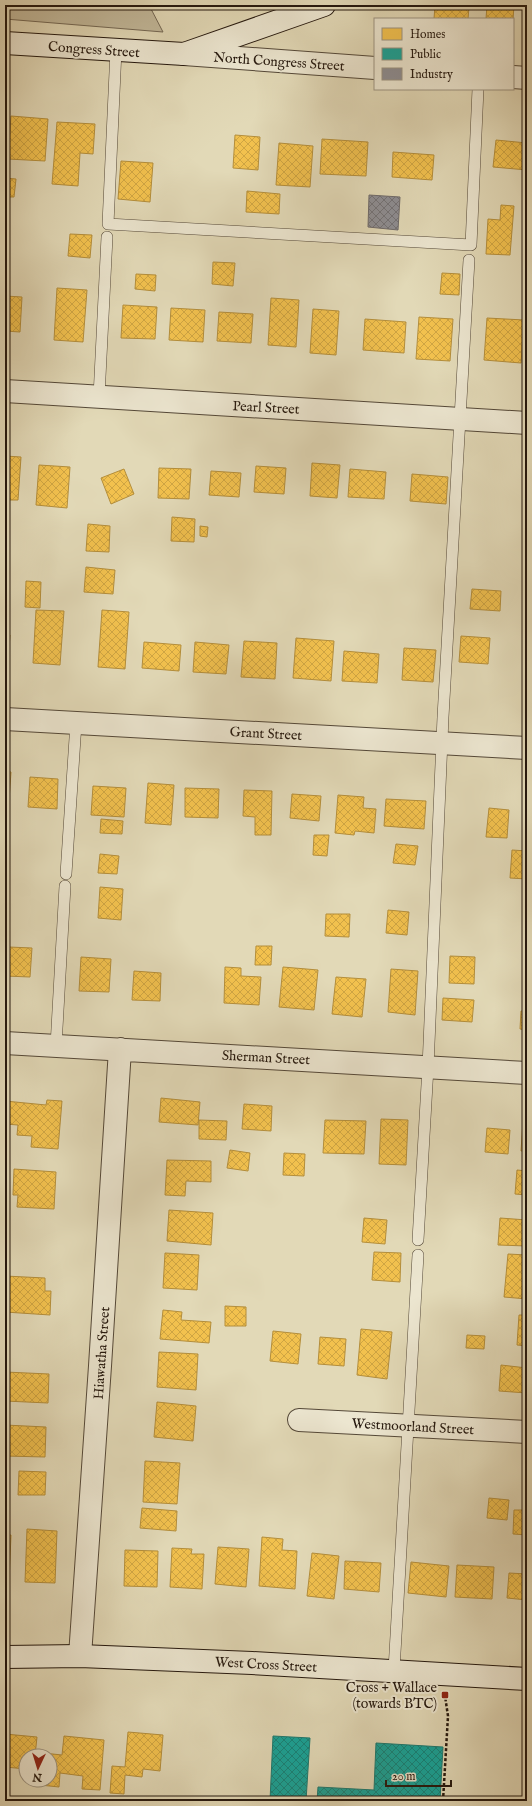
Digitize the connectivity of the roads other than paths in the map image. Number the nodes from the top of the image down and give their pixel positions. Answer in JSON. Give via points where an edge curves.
{"nodes":[{"id":1,"x":324,"y":5,"type":"edge"},
{"id":2,"x":5,"y":43,"type":"edge"},
{"id":3,"x":116,"y":50,"type":"junction"},
{"id":4,"x":184,"y":54,"type":"junction"},
{"id":5,"x":374,"y":68,"type":"edge"},
{"id":6,"x":514,"y":77,"type":"edge"},
{"id":7,"x":527,"y":78,"type":"edge"},
{"id":8,"x":478,"y":90,"type":"edge"},
{"id":9,"x":108,"y":237,"type":"dead end"},
{"id":10,"x":470,"y":260,"type":"dead end"},
{"id":11,"x":5,"y":391,"type":"edge"},
{"id":12,"x":99,"y":396,"type":"junction"},
{"id":13,"x":460,"y":418,"type":"junction"},
{"id":14,"x":527,"y":423,"type":"edge"},
{"id":15,"x":5,"y":719,"type":"edge"},
{"id":16,"x":76,"y":723,"type":"junction"},
{"id":17,"x":442,"y":743,"type":"junction"},
{"id":18,"x":527,"y":748,"type":"edge"},
{"id":19,"x":66,"y":874,"type":"dead end"},
{"id":20,"x":65,"y":886,"type":"dead end"},
{"id":21,"x":5,"y":1043,"type":"edge"},
{"id":22,"x":56,"y":1046,"type":"junction"},
{"id":23,"x":120,"y":1049,"type":"junction"},
{"id":24,"x":428,"y":1067,"type":"junction"},
{"id":25,"x":527,"y":1073,"type":"edge"},
{"id":26,"x":418,"y":1240,"type":"dead end"},
{"id":27,"x":418,"y":1255,"type":"dead end"},
{"id":28,"x":299,"y":1420,"type":"dead end"},
{"id":29,"x":407,"y":1426,"type":"junction"},
{"id":30,"x":527,"y":1432,"type":"edge"},
{"id":31,"x":80,"y":1656,"type":"junction"},
{"id":32,"x":5,"y":1657,"type":"edge"},
{"id":33,"x":394,"y":1670,"type":"junction"},
{"id":34,"x":527,"y":1679,"type":"edge"}],
"edges":[{"from":1,"to":4,"type":"street"},
{"from":2,"to":3,"type":"street","name":"Congress Street"},
{"from":3,"to":4,"type":"street","name":"Congress Street"},
{"from":3,"to":8,"type":"lane","via":[[108,224],[470,245]]},
{"from":4,"to":5,"type":"street","name":"North Congress Street"},
{"from":6,"to":7,"type":"street"},
{"from":9,"to":12,"type":"lane"},
{"from":10,"to":13,"type":"lane"},
{"from":11,"to":12,"type":"street","name":"Pearl Street"},
{"from":12,"to":13,"type":"street","name":"Pearl Street"},
{"from":13,"to":14,"type":"street","name":"Pearl Street"},
{"from":13,"to":17,"type":"lane"},
{"from":15,"to":16,"type":"street","name":"Grant Street"},
{"from":16,"to":17,"type":"street","name":"Grant Street"},
{"from":16,"to":19,"type":"lane"},
{"from":17,"to":18,"type":"street","name":"Grant Street"},
{"from":17,"to":24,"type":"lane"},
{"from":20,"to":22,"type":"lane"},
{"from":21,"to":22,"type":"street","name":"Sherman Street"},
{"from":22,"to":23,"type":"street","name":"Sherman Street"},
{"from":23,"to":24,"type":"street","name":"Sherman Street"},
{"from":23,"to":31,"type":"street","name":"Hiawatha Street"},
{"from":24,"to":25,"type":"street","name":"Sherman Street"},
{"from":24,"to":26,"type":"lane"},
{"from":27,"to":29,"type":"lane"},
{"from":28,"to":29,"type":"street","name":"Westmoorland Street"},
{"from":29,"to":30,"type":"street","name":"Westmoorland Street"},
{"from":29,"to":33,"type":"lane"},
{"from":31,"to":32,"type":"street","name":"West Cross Street"},
{"from":31,"to":33,"type":"street","name":"West Cross Street"},
{"from":33,"to":34,"type":"street","name":"West Cross Street"}]}
